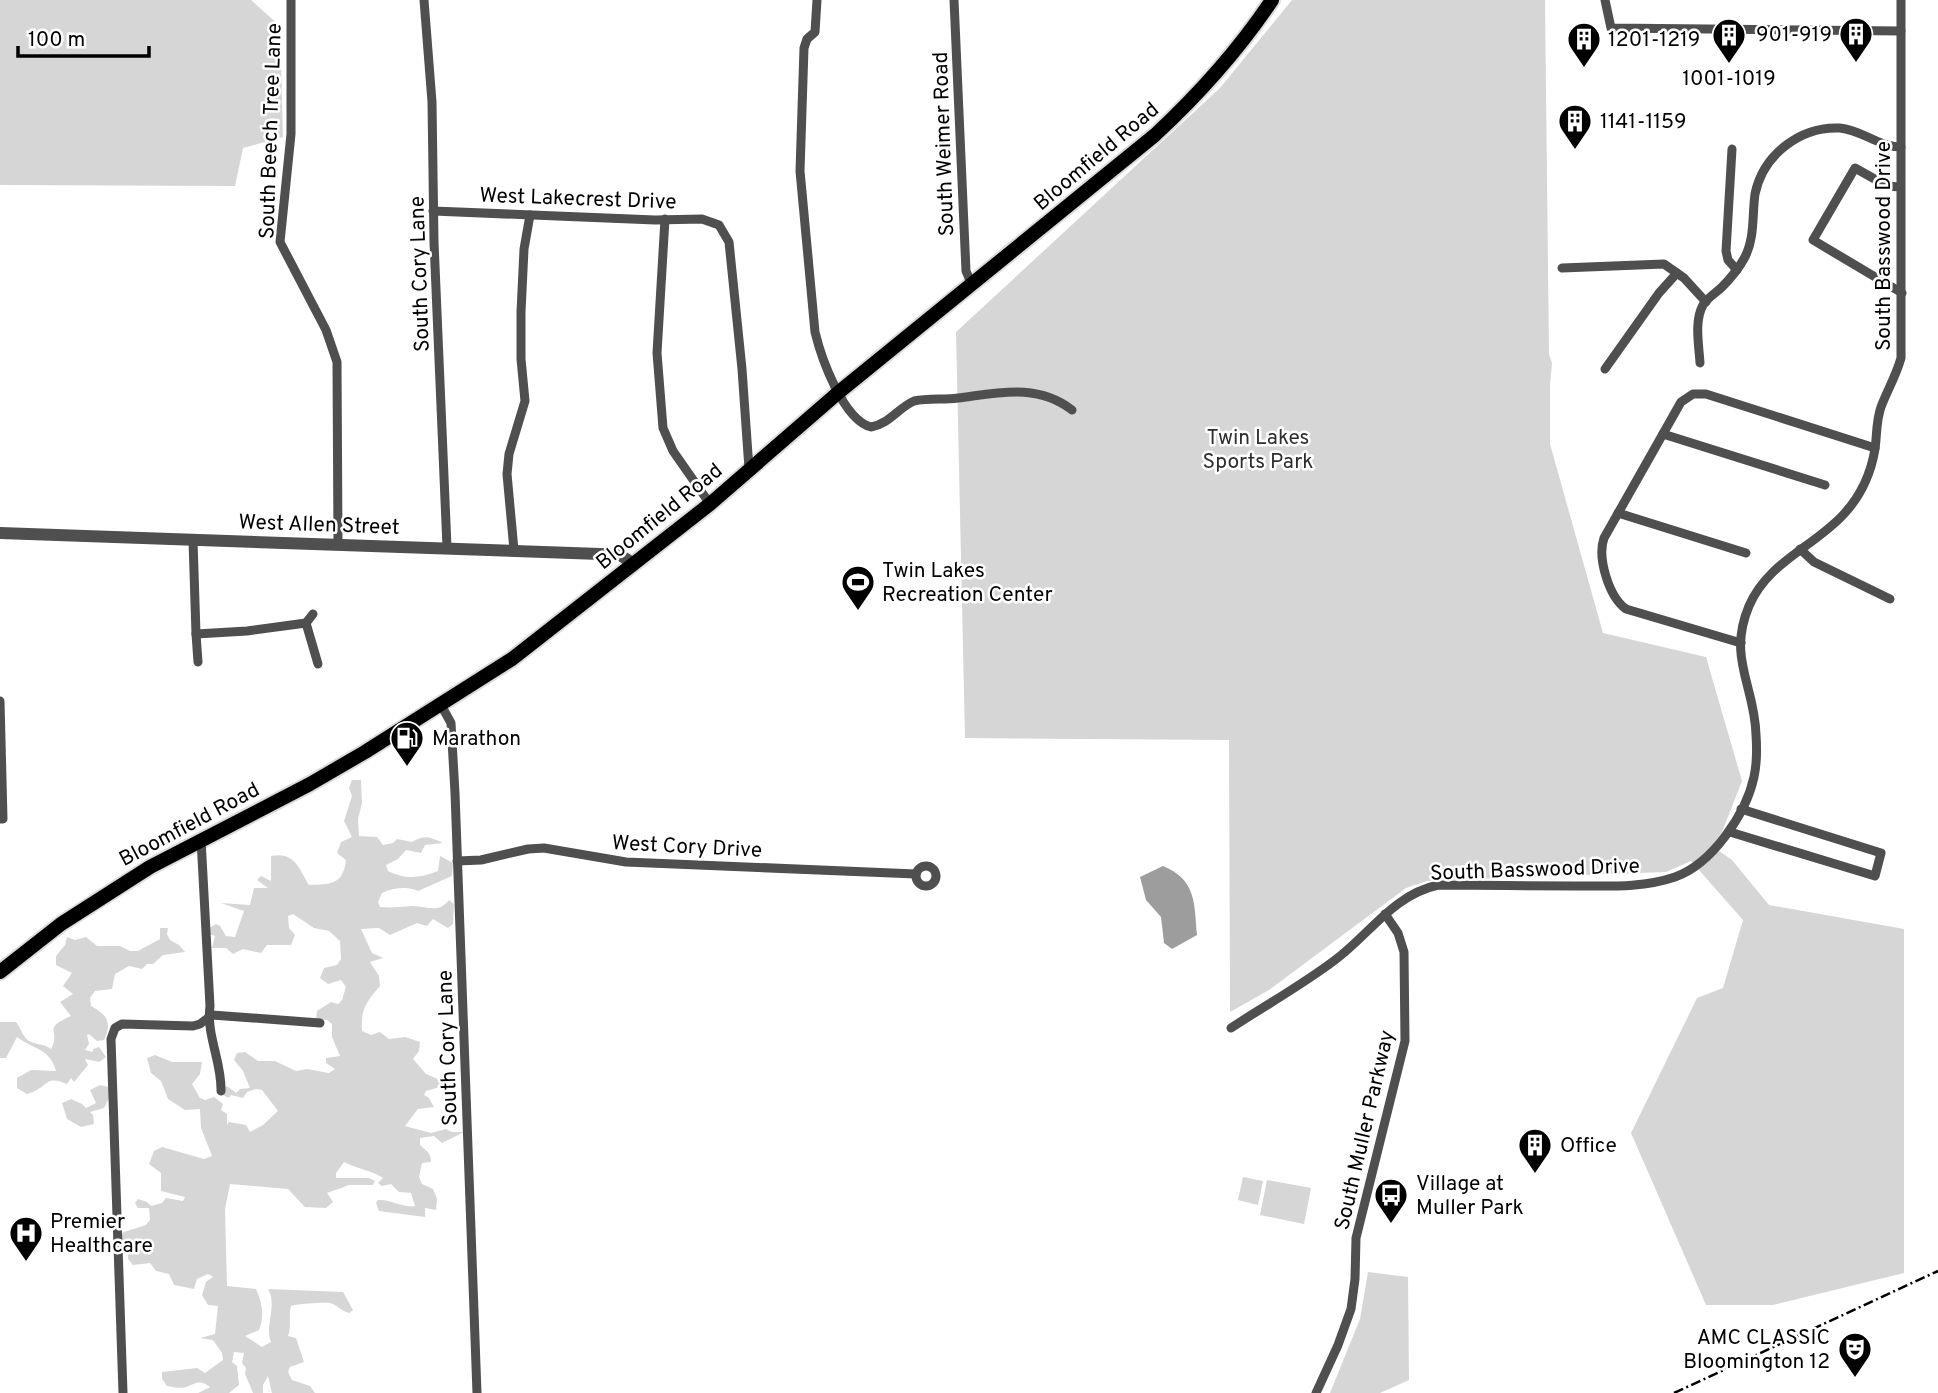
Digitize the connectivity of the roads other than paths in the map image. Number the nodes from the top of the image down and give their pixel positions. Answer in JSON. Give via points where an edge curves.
{"nodes":[{"id":1,"x":290,"y":0,"type":"edge"},
{"id":2,"x":424,"y":0,"type":"edge"},
{"id":3,"x":817,"y":0,"type":"edge"},
{"id":4,"x":954,"y":0,"type":"edge"},
{"id":5,"x":1272,"y":0,"type":"edge"},
{"id":6,"x":1605,"y":0,"type":"edge"},
{"id":7,"x":1901,"y":0,"type":"edge"},
{"id":8,"x":1901,"y":31,"type":"junction"},
{"id":9,"x":1901,"y":147,"type":"junction"},
{"id":10,"x":1732,"y":149,"type":"dead end"},
{"id":11,"x":1900,"y":187,"type":"junction"},
{"id":12,"x":433,"y":211,"type":"junction"},
{"id":13,"x":530,"y":215,"type":"junction"},
{"id":14,"x":665,"y":219,"type":"junction"},
{"id":15,"x":1562,"y":268,"type":"dead end"},
{"id":16,"x":1737,"y":270,"type":"junction"},
{"id":17,"x":1677,"y":273,"type":"junction"},
{"id":18,"x":972,"y":285,"type":"junction"},
{"id":19,"x":1902,"y":293,"type":"junction"},
{"id":20,"x":1706,"y":302,"type":"junction"},
{"id":21,"x":1700,"y":363,"type":"dead end"},
{"id":22,"x":1605,"y":369,"type":"dead end"},
{"id":23,"x":839,"y":392,"type":"junction"},
{"id":24,"x":1072,"y":410,"type":"dead end"},
{"id":25,"x":1662,"y":435,"type":"junction"},
{"id":26,"x":1875,"y":448,"type":"junction"},
{"id":27,"x":749,"y":469,"type":"junction"},
{"id":28,"x":1825,"y":485,"type":"dead end"},
{"id":29,"x":710,"y":504,"type":"junction"},
{"id":30,"x":1618,"y":513,"type":"junction"},
{"id":31,"x":0,"y":533,"type":"edge"},
{"id":32,"x":193,"y":540,"type":"junction"},
{"id":33,"x":338,"y":544,"type":"junction"},
{"id":34,"x":447,"y":547,"type":"junction"},
{"id":35,"x":1800,"y":549,"type":"junction"},
{"id":36,"x":514,"y":550,"type":"junction"},
{"id":37,"x":1746,"y":553,"type":"dead end"},
{"id":38,"x":634,"y":564,"type":"junction"},
{"id":39,"x":1890,"y":599,"type":"dead end"},
{"id":40,"x":313,"y":614,"type":"dead end"},
{"id":41,"x":306,"y":623,"type":"junction"},
{"id":42,"x":196,"y":634,"type":"junction"},
{"id":43,"x":1741,"y":643,"type":"junction"},
{"id":44,"x":198,"y":662,"type":"dead end"},
{"id":45,"x":318,"y":664,"type":"dead end"},
{"id":46,"x":0,"y":701,"type":"edge"},
{"id":47,"x":441,"y":705,"type":"junction"},
{"id":48,"x":1741,"y":809,"type":"junction"},
{"id":49,"x":0,"y":819,"type":"edge"},
{"id":50,"x":1730,"y":832,"type":"junction"},
{"id":51,"x":201,"y":839,"type":"junction"},
{"id":52,"x":457,"y":861,"type":"junction"},
{"id":53,"x":916,"y":874,"type":"dead end"},
{"id":54,"x":1385,"y":914,"type":"junction"},
{"id":55,"x":0,"y":972,"type":"edge"},
{"id":56,"x":208,"y":1017,"type":"junction"},
{"id":57,"x":320,"y":1023,"type":"dead end"},
{"id":58,"x":1231,"y":1028,"type":"dead end"},
{"id":59,"x":221,"y":1091,"type":"dead end"},
{"id":60,"x":123,"y":1393,"type":"edge"},
{"id":61,"x":477,"y":1393,"type":"edge"},
{"id":62,"x":1316,"y":1393,"type":"edge"}],
"edges":[{"from":1,"to":33,"type":"street","name":"South Beech Tree Lane","via":[[291,134],[280,242],[326,330],[337,362]]},
{"from":2,"to":12,"type":"street","name":"South Cory Lane","via":[[432,102]]},
{"from":3,"to":23,"type":"street","via":[[815,32],[804,48],[800,171],[815,332]]},
{"from":4,"to":18,"type":"street","name":"South Weimer Road","via":[[965,271]]},
{"from":5,"to":18,"type":"main road","name":"Bloomfield Road","via":[[1224,66],[1184,108]]},
{"from":6,"to":8,"type":"street","via":[[1611,28]]},
{"from":7,"to":8,"type":"street","name":"South Basswood Drive"},
{"from":8,"to":9,"type":"street","name":"South Basswood Drive"},
{"from":9,"to":11,"type":"street","name":"South Basswood Drive"},
{"from":9,"to":16,"type":"street","via":[[1840,128],[1812,132],[1786,145],[1759,181],[1750,242]]},
{"from":10,"to":16,"type":"street","via":[[1726,256]]},
{"from":11,"to":19,"type":"street","name":"South Basswood Drive"},
{"from":11,"to":19,"type":"street","via":[[1887,187],[1855,169],[1813,240]]},
{"from":12,"to":13,"type":"street","name":"West Lakecrest Drive"},
{"from":12,"to":34,"type":"street","name":"South Cory Lane"},
{"from":13,"to":14,"type":"street","name":"West Lakecrest Drive"},
{"from":13,"to":36,"type":"street","via":[[521,312],[525,401],[507,474]]},
{"from":14,"to":27,"type":"street","name":"West Lakecrest Drive","via":[[707,219],[719,225],[729,242]]},
{"from":14,"to":29,"type":"street","via":[[657,354],[663,428],[673,451]]},
{"from":15,"to":17,"type":"street","via":[[1659,263]]},
{"from":16,"to":20,"type":"street"},
{"from":17,"to":20,"type":"street"},
{"from":17,"to":22,"type":"street"},
{"from":18,"to":23,"type":"main road","name":"Bloomfield Road"},
{"from":19,"to":26,"type":"street","name":"South Basswood Drive","via":[[1901,358],[1879,415]]},
{"from":20,"to":21,"type":"street","via":[[1699,319]]},
{"from":23,"to":24,"type":"street","via":[[852,415],[868,426],[885,423],[914,401],[1011,391],[1049,396]]},
{"from":23,"to":27,"type":"main road","name":"Bloomfield Road"},
{"from":25,"to":26,"type":"street","via":[[1681,402],[1699,393]]},
{"from":25,"to":28,"type":"street"},
{"from":25,"to":30,"type":"street"},
{"from":26,"to":35,"type":"street","name":"South Basswood Drive","via":[[1866,480],[1847,510]]},
{"from":27,"to":29,"type":"main road","name":"Bloomfield Road"},
{"from":29,"to":38,"type":"main road","name":"Bloomfield Road"},
{"from":30,"to":37,"type":"street"},
{"from":30,"to":43,"type":"street","via":[[1602,543],[1601,559],[1622,607]]},
{"from":31,"to":32,"type":"street","name":"West Allen Street"},
{"from":32,"to":33,"type":"street","name":"West Allen Street"},
{"from":32,"to":42,"type":"street"},
{"from":33,"to":34,"type":"street","name":"West Allen Street"},
{"from":34,"to":36,"type":"street","name":"West Allen Street"},
{"from":35,"to":39,"type":"street","via":[[1815,562]]},
{"from":35,"to":43,"type":"street","name":"South Basswood Drive","via":[[1761,584],[1748,608]]},
{"from":36,"to":38,"type":"street","name":"West Allen Street","via":[[620,555]]},
{"from":38,"to":47,"type":"main road","name":"Bloomfield Road","via":[[512,659]]},
{"from":40,"to":41,"type":"street"},
{"from":41,"to":42,"type":"street"},
{"from":41,"to":45,"type":"street"},
{"from":42,"to":44,"type":"street"},
{"from":43,"to":48,"type":"street","name":"South Basswood Drive","via":[[1740,660],[1756,720],[1757,757],[1754,780]]},
{"from":46,"to":49,"type":"street"},
{"from":47,"to":51,"type":"main road","name":"Bloomfield Road","via":[[310,784]]},
{"from":47,"to":52,"type":"street","name":"South Cory Lane","via":[[451,723]]},
{"from":48,"to":50,"type":"street","name":"South Basswood Drive"},
{"from":48,"to":50,"type":"street","via":[[1881,853],[1875,876]]},
{"from":50,"to":54,"type":"street","name":"South Basswood Drive","via":[[1699,863],[1677,877],[1626,886],[1438,885],[1408,896]]},
{"from":51,"to":55,"type":"main road","name":"Bloomfield Road","via":[[61,924]]},
{"from":51,"to":56,"type":"street"},
{"from":52,"to":53,"type":"street","name":"West Cory Drive","via":[[544,848],[626,862]]},
{"from":52,"to":61,"type":"street","name":"South Cory Lane"},
{"from":54,"to":58,"type":"street","name":"South Basswood Drive","via":[[1336,959]]},
{"from":54,"to":62,"type":"street","name":"South Muller Parkway","via":[[1405,951],[1405,1041],[1356,1238],[1351,1309]]},
{"from":56,"to":57,"type":"street"},
{"from":56,"to":59,"type":"street"},
{"from":56,"to":60,"type":"street","via":[[193,1026],[122,1024],[114,1028],[111,1039]]}]}
